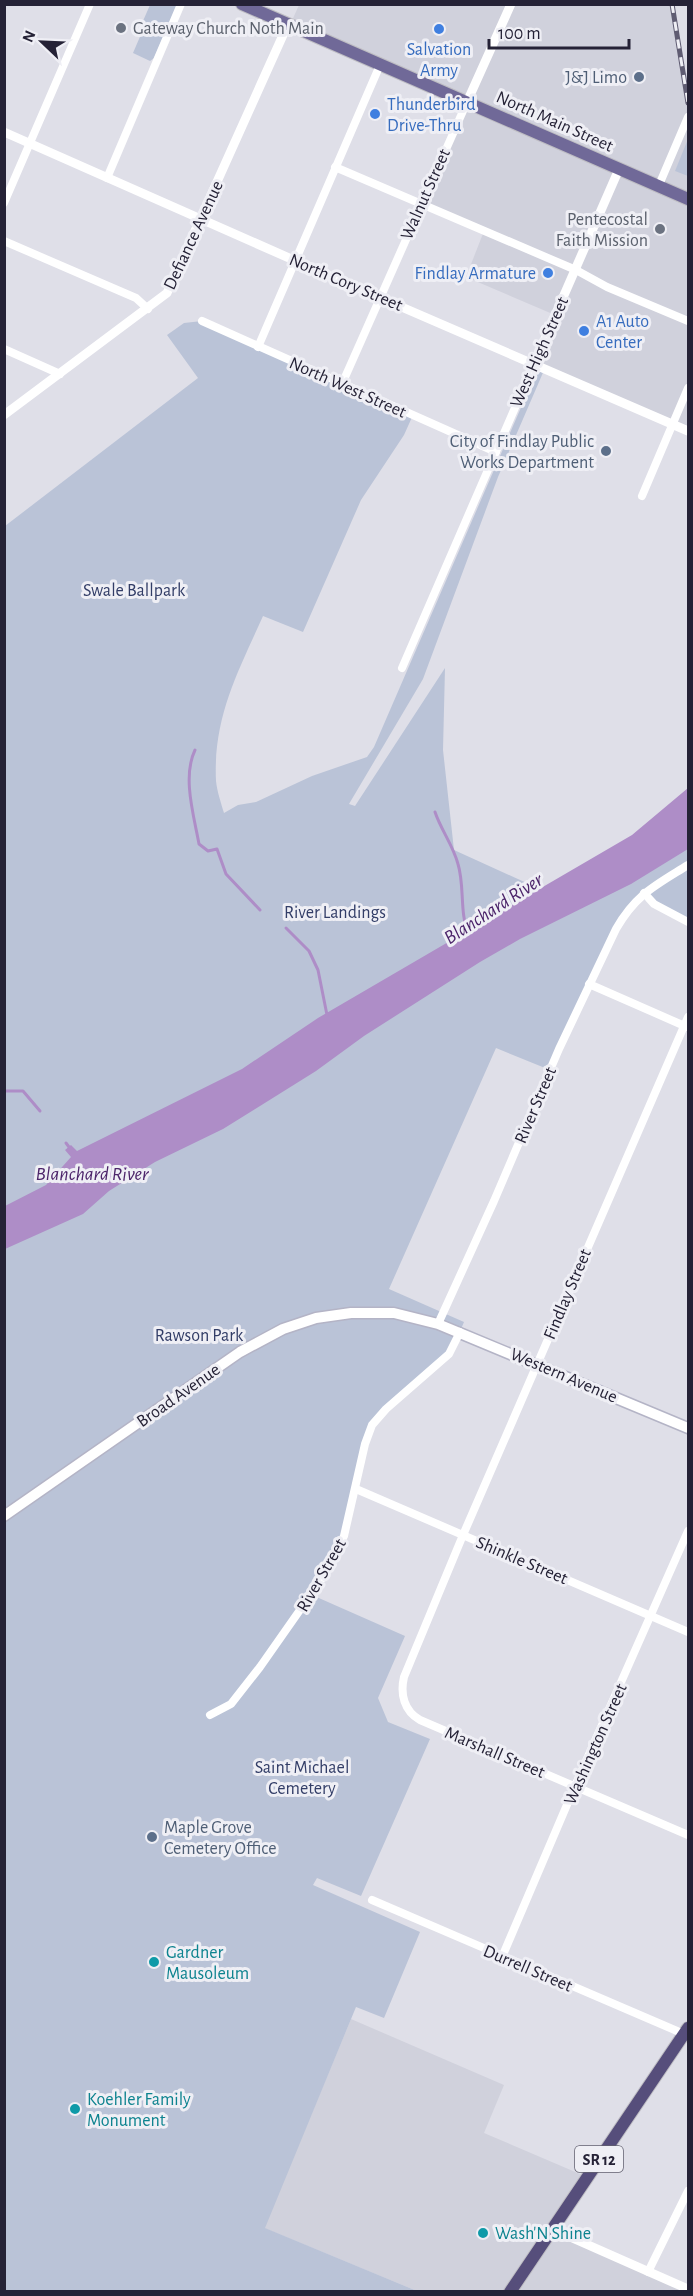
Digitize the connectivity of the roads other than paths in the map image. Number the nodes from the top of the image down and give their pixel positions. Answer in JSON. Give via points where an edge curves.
{"nodes":[{"id":1,"x":90,"y":4,"type":"edge"},
{"id":2,"x":181,"y":4,"type":"edge"},
{"id":3,"x":242,"y":4,"type":"edge"},
{"id":4,"x":511,"y":4,"type":"edge"},
{"id":5,"x":288,"y":24,"type":"junction"},
{"id":6,"x":380,"y":65,"type":"junction"},
{"id":7,"x":467,"y":102,"type":"junction"},
{"id":8,"x":688,"y":117,"type":"edge"},
{"id":9,"x":4,"y":132,"type":"edge"},
{"id":10,"x":31,"y":144,"type":"junction"},
{"id":11,"x":335,"y":167,"type":"junction"},
{"id":12,"x":619,"y":169,"type":"junction"},
{"id":13,"x":107,"y":178,"type":"junction"},
{"id":14,"x":659,"y":185,"type":"junction"},
{"id":15,"x":688,"y":199,"type":"edge"},
{"id":16,"x":4,"y":203,"type":"edge"},
{"id":17,"x":421,"y":204,"type":"junction"},
{"id":18,"x":201,"y":219,"type":"junction"},
{"id":19,"x":4,"y":241,"type":"edge"},
{"id":20,"x":295,"y":260,"type":"junction"},
{"id":21,"x":576,"y":270,"type":"junction"},
{"id":22,"x":380,"y":296,"type":"junction"},
{"id":23,"x":148,"y":309,"type":"junction"},
{"id":24,"x":202,"y":321,"type":"dead end"},
{"id":25,"x":688,"y":321,"type":"edge"},
{"id":26,"x":258,"y":346,"type":"junction"},
{"id":27,"x":4,"y":349,"type":"edge"},
{"id":28,"x":534,"y":364,"type":"junction"},
{"id":29,"x":60,"y":374,"type":"junction"},
{"id":30,"x":342,"y":384,"type":"junction"},
{"id":31,"x":688,"y":388,"type":"edge"},
{"id":32,"x":4,"y":415,"type":"edge"},
{"id":33,"x":673,"y":424,"type":"junction"},
{"id":34,"x":688,"y":431,"type":"edge"},
{"id":35,"x":496,"y":452,"type":"junction"},
{"id":36,"x":642,"y":496,"type":"dead end"},
{"id":37,"x":402,"y":668,"type":"dead end"},
{"id":38,"x":688,"y":865,"type":"edge"},
{"id":39,"x":644,"y":893,"type":"junction"},
{"id":40,"x":688,"y":922,"type":"edge"},
{"id":41,"x":589,"y":984,"type":"junction"},
{"id":42,"x":688,"y":1017,"type":"edge"},
{"id":43,"x":687,"y":1027,"type":"edge"},
{"id":44,"x":438,"y":1323,"type":"junction"},
{"id":45,"x":460,"y":1332,"type":"junction"},
{"id":46,"x":537,"y":1364,"type":"junction"},
{"id":47,"x":688,"y":1428,"type":"edge"},
{"id":48,"x":356,"y":1489,"type":"junction"},
{"id":49,"x":4,"y":1516,"type":"edge"},
{"id":50,"x":688,"y":1531,"type":"edge"},
{"id":51,"x":463,"y":1535,"type":"junction"},
{"id":52,"x":652,"y":1616,"type":"junction"},
{"id":53,"x":688,"y":1632,"type":"edge"},
{"id":54,"x":406,"y":1706,"type":"joint"},
{"id":55,"x":210,"y":1715,"type":"dead end"},
{"id":56,"x":575,"y":1786,"type":"junction"},
{"id":57,"x":688,"y":1835,"type":"edge"},
{"id":58,"x":372,"y":1900,"type":"dead end"},
{"id":59,"x":502,"y":1957,"type":"junction"},
{"id":60,"x":686,"y":2031,"type":"edge"},
{"id":61,"x":688,"y":2191,"type":"edge"},
{"id":62,"x":552,"y":2229,"type":"junction"},
{"id":63,"x":648,"y":2272,"type":"junction"},
{"id":64,"x":688,"y":2289,"type":"edge"},
{"id":65,"x":510,"y":2292,"type":"edge"}],
"edges":[{"from":1,"to":10,"type":"street"},
{"from":2,"to":13,"type":"street"},
{"from":3,"to":5,"type":"main road","name":"North Main Street"},
{"from":4,"to":7,"type":"street","name":"Walnut Street"},
{"from":5,"to":6,"type":"main road","name":"North Main Street"},
{"from":5,"to":18,"type":"street","name":"Defiance Avenue"},
{"from":6,"to":7,"type":"main road","name":"North Main Street"},
{"from":6,"to":11,"type":"street"},
{"from":7,"to":12,"type":"main road","name":"North Main Street"},
{"from":7,"to":17,"type":"street","name":"Walnut Street"},
{"from":8,"to":14,"type":"street"},
{"from":9,"to":10,"type":"street","name":"North Cory Street"},
{"from":10,"to":13,"type":"street","name":"North Cory Street"},
{"from":10,"to":16,"type":"street"},
{"from":11,"to":17,"type":"street"},
{"from":11,"to":20,"type":"street"},
{"from":12,"to":14,"type":"main road","name":"North Main Street"},
{"from":12,"to":21,"type":"street","name":"West High Street"},
{"from":13,"to":18,"type":"street","name":"North Cory Street"},
{"from":14,"to":15,"type":"main road","name":"North Main Street"},
{"from":17,"to":21,"type":"street"},
{"from":17,"to":22,"type":"street","name":"Walnut Street"},
{"from":18,"to":20,"type":"street","name":"North Cory Street"},
{"from":18,"to":23,"type":"street","name":"Defiance Avenue","via":[[168,293]]},
{"from":19,"to":23,"type":"street","via":[[136,298]]},
{"from":20,"to":22,"type":"street","name":"North Cory Street"},
{"from":20,"to":26,"type":"street"},
{"from":21,"to":25,"type":"street"},
{"from":21,"to":28,"type":"street","name":"West High Street"},
{"from":22,"to":28,"type":"street","name":"North Cory Street"},
{"from":22,"to":30,"type":"street","name":"Walnut Street"},
{"from":23,"to":29,"type":"street","name":"Defiance Avenue"},
{"from":24,"to":26,"type":"street","name":"North West Street"},
{"from":26,"to":30,"type":"street","name":"North West Street"},
{"from":27,"to":29,"type":"street"},
{"from":28,"to":33,"type":"street","name":"North Cory Street"},
{"from":28,"to":35,"type":"street","name":"West High Street"},
{"from":29,"to":32,"type":"street","name":"Defiance Avenue"},
{"from":30,"to":35,"type":"street","name":"North West Street"},
{"from":31,"to":33,"type":"street"},
{"from":33,"to":34,"type":"street","name":"North Cory Street"},
{"from":33,"to":36,"type":"street"},
{"from":35,"to":37,"type":"street","name":"West High Street"},
{"from":38,"to":39,"type":"street","name":"River Street"},
{"from":39,"to":40,"type":"street","via":[[654,904]]},
{"from":39,"to":41,"type":"street","name":"River Street","via":[[624,916]]},
{"from":41,"to":43,"type":"street"},
{"from":41,"to":44,"type":"street","name":"River Street"},
{"from":42,"to":43,"type":"street","name":"Findlay Street"},
{"from":43,"to":46,"type":"street","name":"Findlay Street"},
{"from":44,"to":45,"type":"main road","name":"Western Avenue"},
{"from":44,"to":49,"type":"main road","name":"Broad Avenue","via":[[408,1315],[366,1312],[316,1318],[283,1329],[240,1352]]},
{"from":45,"to":46,"type":"main road","name":"Western Avenue"},
{"from":45,"to":48,"type":"street","name":"River Street","via":[[449,1354],[372,1425]]},
{"from":46,"to":47,"type":"main road","name":"Western Avenue"},
{"from":46,"to":51,"type":"street","name":"Findlay Street"},
{"from":48,"to":51,"type":"street","name":"Shinkle Street"},
{"from":48,"to":55,"type":"street","name":"River Street","via":[[344,1536],[312,1595],[231,1704]]},
{"from":50,"to":52,"type":"street","name":"Washington Street"},
{"from":51,"to":52,"type":"street","name":"Shinkle Street"},
{"from":51,"to":54,"type":"street","name":"Findlay Street","via":[[404,1677],[402,1692]]},
{"from":52,"to":53,"type":"street","name":"Shinkle Street"},
{"from":52,"to":56,"type":"street","name":"Washington Street"},
{"from":54,"to":56,"type":"street","name":"Marshall Street","via":[[420,1720]]},
{"from":56,"to":57,"type":"street","name":"Marshall Street"},
{"from":56,"to":59,"type":"street","name":"Washington Street"},
{"from":58,"to":59,"type":"street","name":"Durrell Street"},
{"from":59,"to":60,"type":"street","name":"Durrell Street"},
{"from":60,"to":62,"type":"highway","number":"SR 12"},
{"from":61,"to":63,"type":"street"},
{"from":62,"to":63,"type":"street"},
{"from":62,"to":65,"type":"highway","number":"SR 12"},
{"from":63,"to":64,"type":"street"}]}
